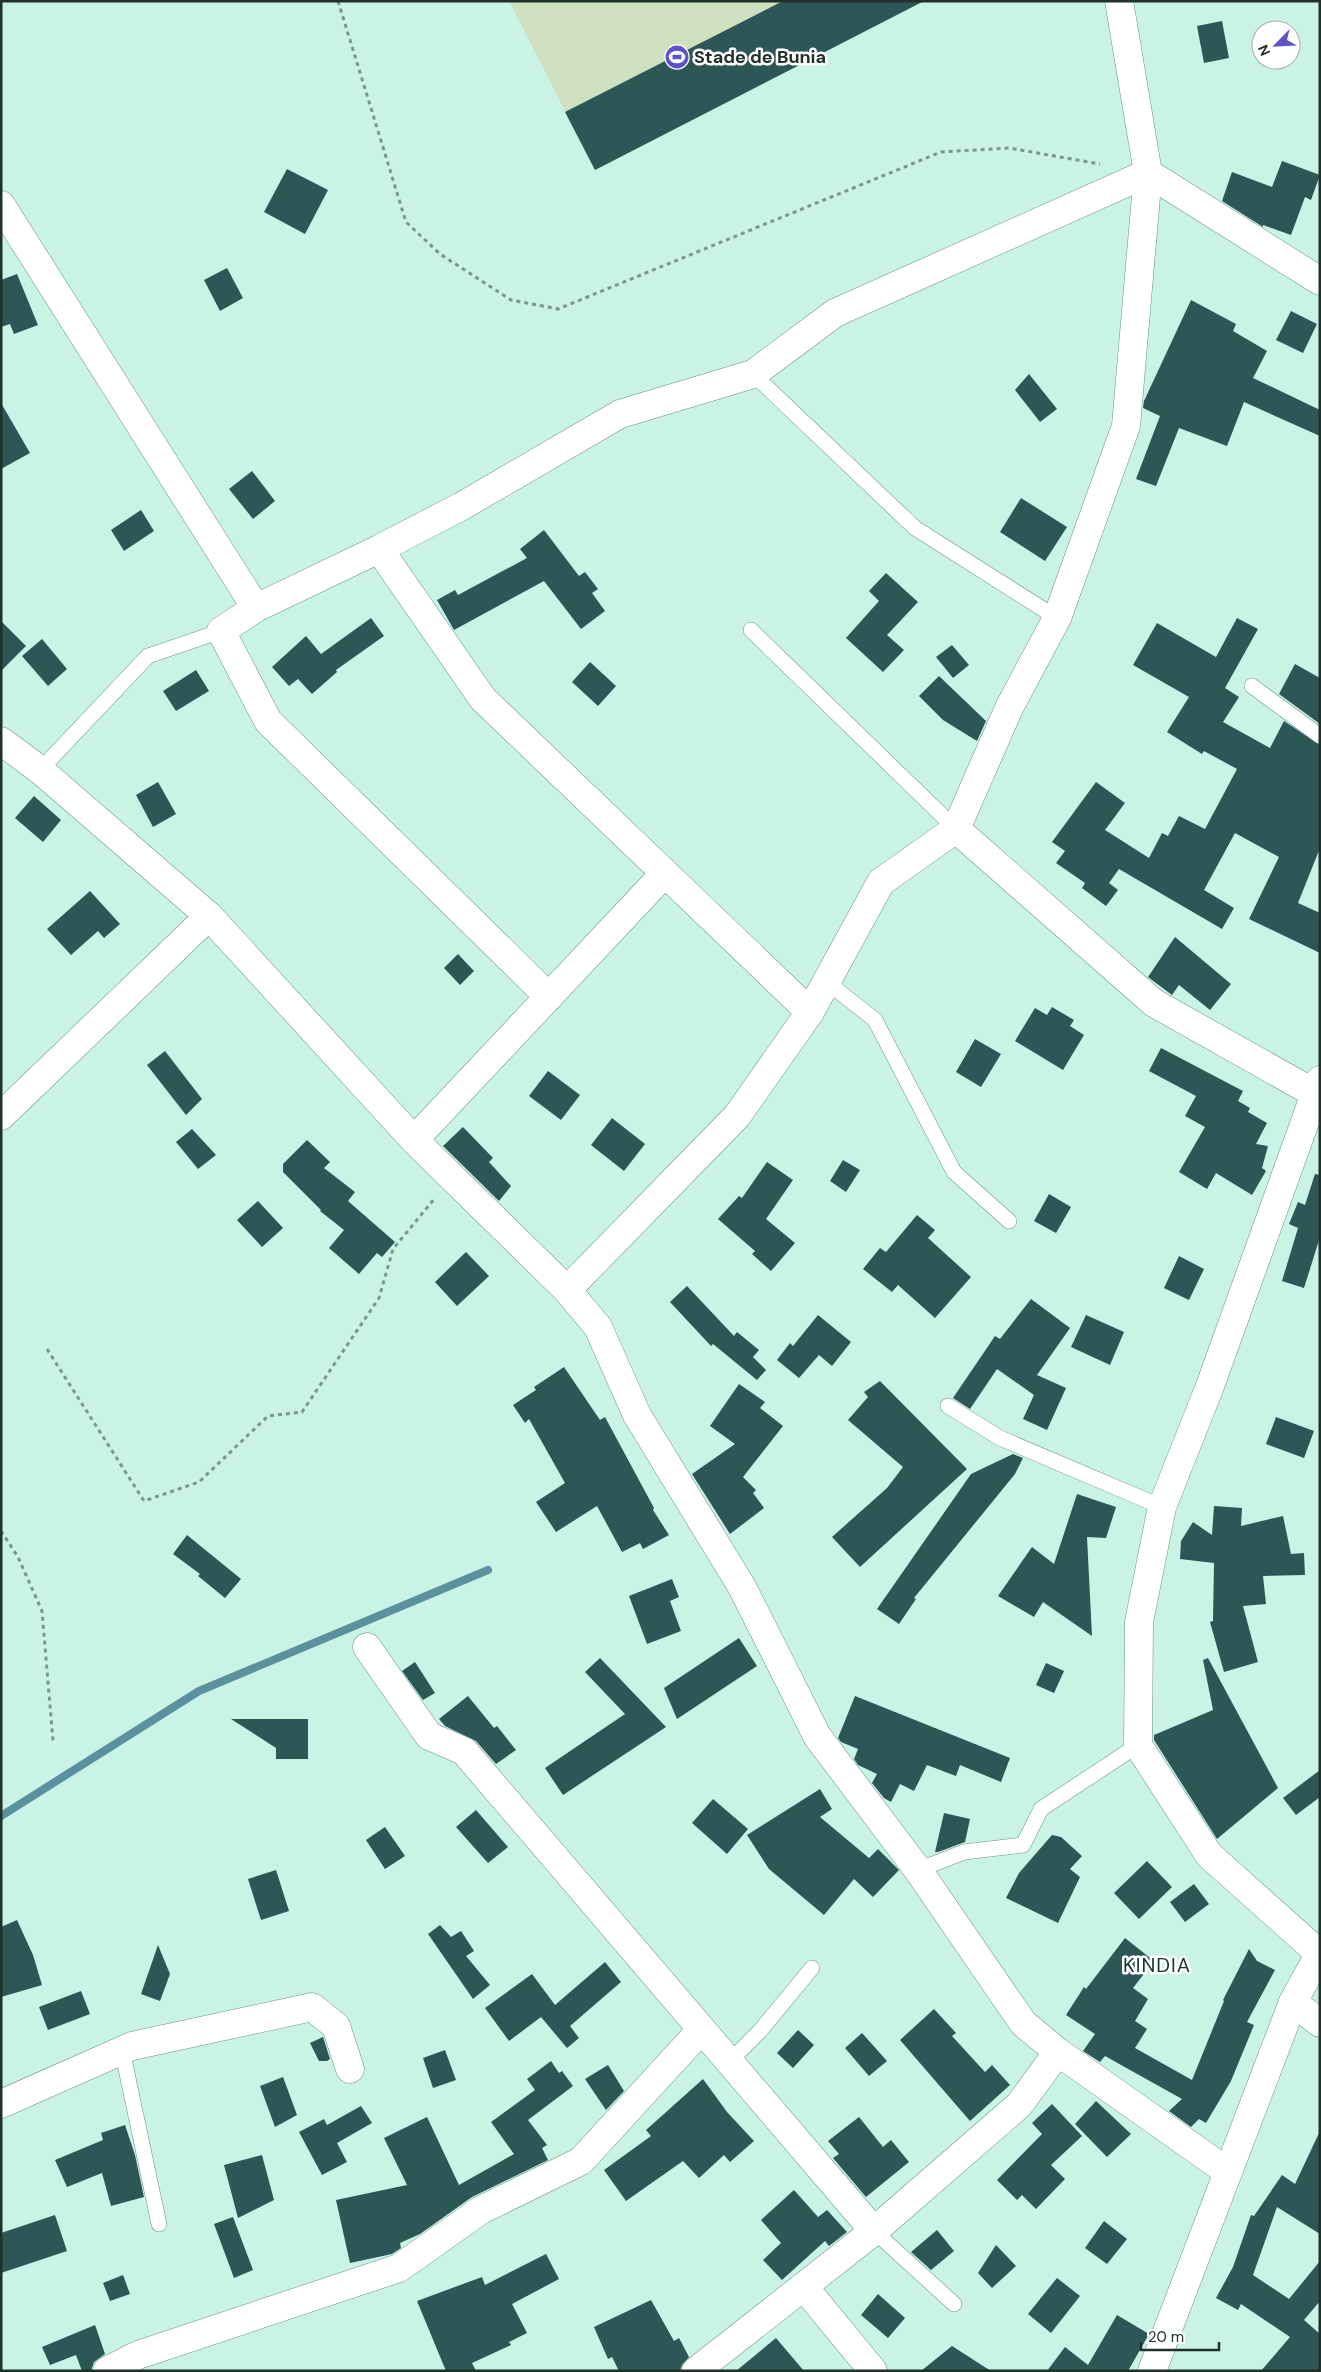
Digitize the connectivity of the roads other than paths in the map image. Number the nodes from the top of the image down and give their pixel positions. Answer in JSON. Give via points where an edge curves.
{"nodes":[{"id":1,"x":1119,"y":1,"type":"edge"},
{"id":2,"x":1148,"y":172,"type":"junction"},
{"id":3,"x":5,"y":221,"type":"edge"},
{"id":4,"x":1320,"y":281,"type":"edge"},
{"id":5,"x":753,"y":374,"type":"junction"},
{"id":6,"x":379,"y":550,"type":"junction"},
{"id":7,"x":256,"y":608,"type":"junction"},
{"id":8,"x":1057,"y":618,"type":"junction"},
{"id":9,"x":751,"y":630,"type":"dead end"},
{"id":10,"x":221,"y":631,"type":"junction"},
{"id":11,"x":1252,"y":686,"type":"dead end"},
{"id":12,"x":1320,"y":736,"type":"edge"},
{"id":13,"x":1,"y":741,"type":"edge"},
{"id":14,"x":40,"y":770,"type":"junction"},
{"id":15,"x":956,"y":829,"type":"junction"},
{"id":16,"x":665,"y":873,"type":"junction"},
{"id":17,"x":209,"y":916,"type":"junction"},
{"id":18,"x":826,"y":982,"type":"junction"},
{"id":19,"x":549,"y":997,"type":"junction"},
{"id":20,"x":810,"y":1012,"type":"junction"},
{"id":21,"x":1317,"y":1086,"type":"edge"},
{"id":22,"x":1,"y":1116,"type":"edge"},
{"id":23,"x":414,"y":1140,"type":"junction"},
{"id":24,"x":1009,"y":1220,"type":"dead end"},
{"id":25,"x":566,"y":1290,"type":"junction"},
{"id":26,"x":948,"y":1406,"type":"dead end"},
{"id":27,"x":1162,"y":1507,"type":"junction"},
{"id":28,"x":367,"y":1647,"type":"dead end"},
{"id":29,"x":1138,"y":1745,"type":"junction"},
{"id":30,"x":918,"y":1870,"type":"junction"},
{"id":31,"x":1320,"y":1954,"type":"edge"},
{"id":32,"x":812,"y":1968,"type":"dead end"},
{"id":33,"x":1311,"y":2014,"type":"edge"},
{"id":34,"x":701,"y":2030,"type":"junction"},
{"id":35,"x":122,"y":2050,"type":"junction"},
{"id":36,"x":1058,"y":2052,"type":"junction"},
{"id":37,"x":729,"y":2062,"type":"junction"},
{"id":38,"x":350,"y":2069,"type":"dead end"},
{"id":39,"x":1,"y":2104,"type":"edge"},
{"id":40,"x":1228,"y":2172,"type":"junction"},
{"id":41,"x":159,"y":2224,"type":"dead end"},
{"id":42,"x":874,"y":2231,"type":"junction"},
{"id":43,"x":804,"y":2287,"type":"junction"},
{"id":44,"x":954,"y":2304,"type":"dead end"},
{"id":45,"x":712,"y":2366,"type":"edge"},
{"id":46,"x":107,"y":2371,"type":"edge"},
{"id":47,"x":873,"y":2371,"type":"edge"},
{"id":48,"x":1152,"y":2371,"type":"edge"}],
"edges":[{"from":1,"to":2,"type":"street"},
{"from":2,"to":4,"type":"street"},
{"from":2,"to":5,"type":"street","via":[[835,313]]},
{"from":2,"to":8,"type":"street","via":[[1126,426]]},
{"from":3,"to":7,"type":"street"},
{"from":5,"to":6,"type":"street","via":[[620,414]]},
{"from":5,"to":8,"type":"lane","via":[[915,528]]},
{"from":6,"to":7,"type":"street"},
{"from":6,"to":16,"type":"street","via":[[483,699]]},
{"from":7,"to":10,"type":"street"},
{"from":8,"to":15,"type":"street","via":[[1009,708]]},
{"from":9,"to":15,"type":"lane"},
{"from":10,"to":14,"type":"lane","via":[[148,656]]},
{"from":10,"to":19,"type":"street","via":[[268,721]]},
{"from":11,"to":12,"type":"lane"},
{"from":13,"to":14,"type":"street"},
{"from":14,"to":17,"type":"street"},
{"from":15,"to":18,"type":"street","via":[[881,882]]},
{"from":15,"to":21,"type":"street","via":[[1154,1003]]},
{"from":16,"to":19,"type":"street"},
{"from":16,"to":20,"type":"street"},
{"from":17,"to":22,"type":"street"},
{"from":17,"to":23,"type":"street"},
{"from":18,"to":20,"type":"street"},
{"from":18,"to":24,"type":"lane","via":[[875,1020],[954,1172]]},
{"from":19,"to":23,"type":"street"},
{"from":20,"to":25,"type":"street","via":[[737,1116]]},
{"from":21,"to":27,"type":"street","via":[[1210,1386]]},
{"from":23,"to":25,"type":"street"},
{"from":25,"to":30,"type":"street","via":[[598,1326],[637,1415],[742,1587],[817,1736]]},
{"from":26,"to":27,"type":"lane","via":[[1000,1438]]},
{"from":27,"to":29,"type":"street","via":[[1139,1622]]},
{"from":28,"to":34,"type":"street","via":[[429,1736],[464,1751]]},
{"from":29,"to":30,"type":"lane","via":[[1041,1808],[1023,1845],[964,1852]]},
{"from":29,"to":31,"type":"street","via":[[1209,1855]]},
{"from":30,"to":36,"type":"street","via":[[1023,2023]]},
{"from":31,"to":33,"type":"street"},
{"from":32,"to":37,"type":"lane","via":[[760,2031]]},
{"from":33,"to":40,"type":"street"},
{"from":34,"to":37,"type":"street"},
{"from":34,"to":46,"type":"street","via":[[581,2161],[482,2210],[399,2268],[138,2355]]},
{"from":35,"to":38,"type":"street","via":[[312,2007],[336,2026]]},
{"from":35,"to":39,"type":"street"},
{"from":35,"to":41,"type":"lane"},
{"from":36,"to":40,"type":"street"},
{"from":36,"to":42,"type":"street","via":[[1019,2105]]},
{"from":37,"to":42,"type":"street"},
{"from":40,"to":48,"type":"street"},
{"from":42,"to":43,"type":"street"},
{"from":42,"to":44,"type":"lane"},
{"from":43,"to":45,"type":"street"},
{"from":43,"to":47,"type":"street"}]}
